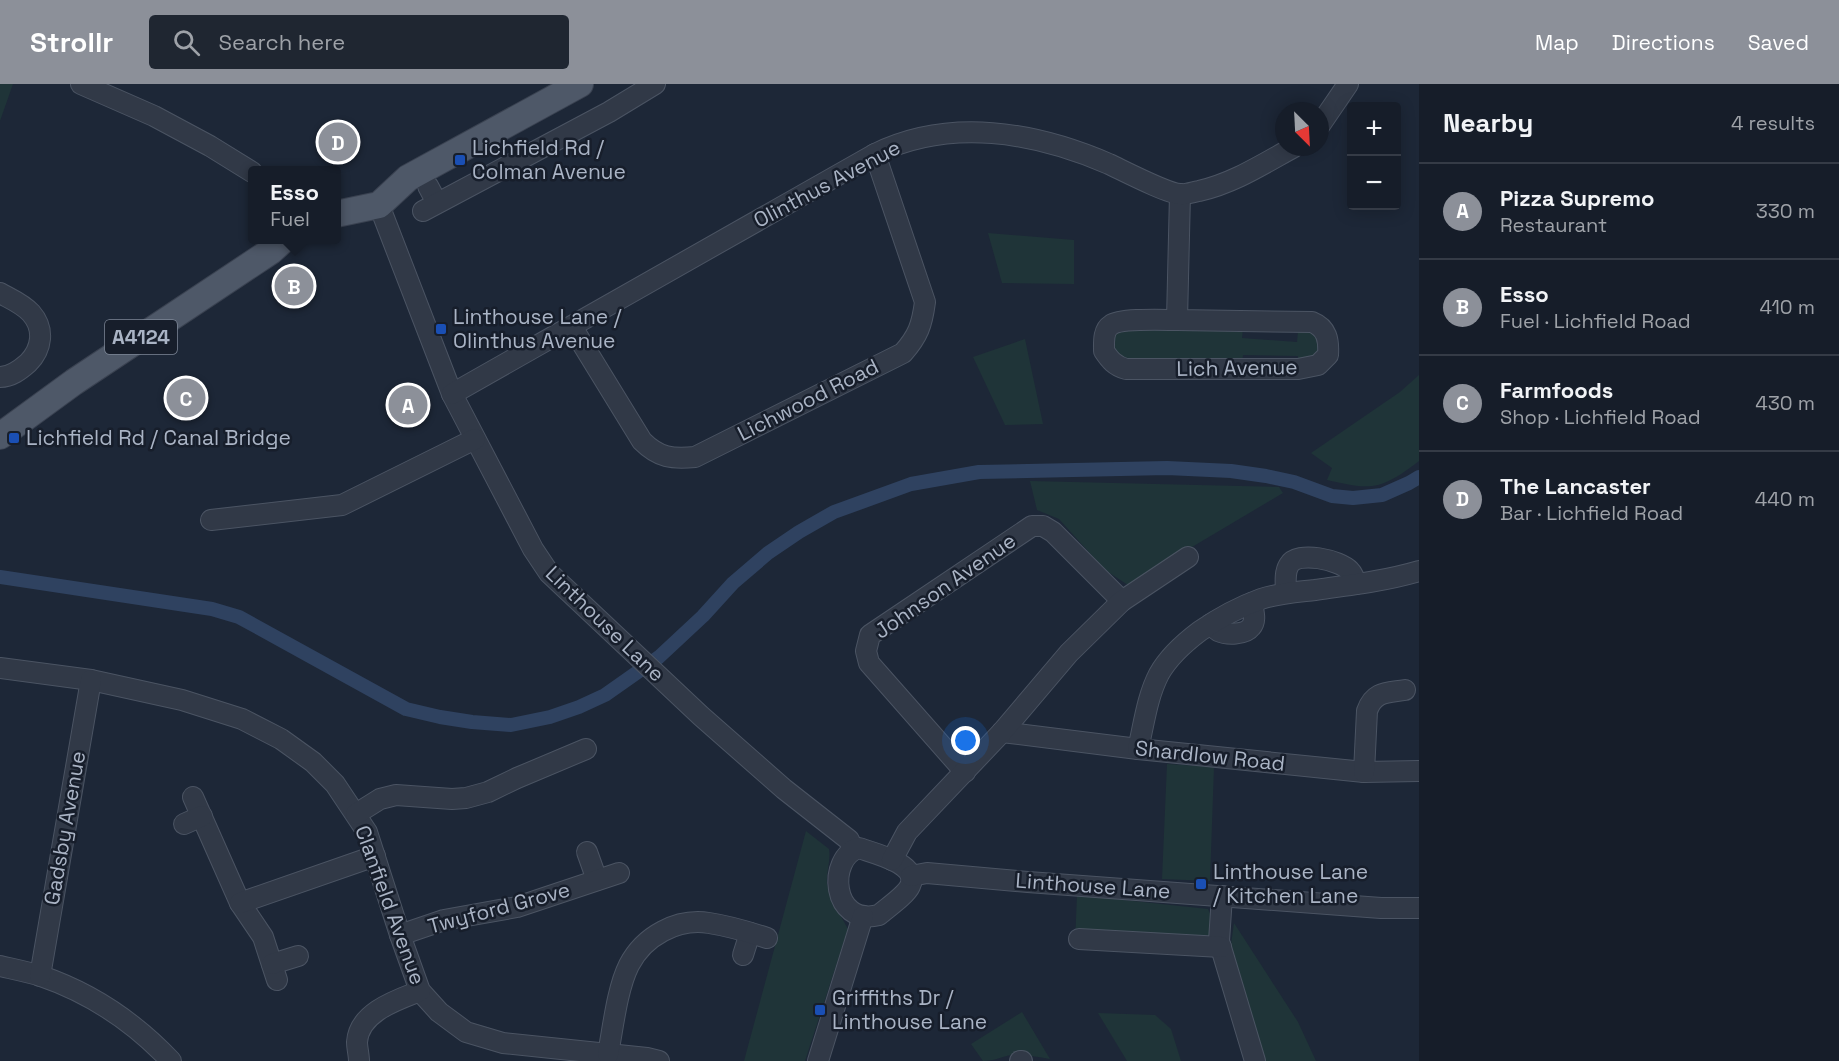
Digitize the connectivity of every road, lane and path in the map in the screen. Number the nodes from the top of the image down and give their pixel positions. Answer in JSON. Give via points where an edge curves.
{"nodes":[{"id":1,"x":81,"y":84,"type":"edge"},
{"id":2,"x":655,"y":84,"type":"edge"},
{"id":3,"x":1348,"y":84,"type":"edge"},
{"id":4,"x":573,"y":86,"type":"edge"},
{"id":5,"x":1329,"y":112,"type":"edge"},
{"id":6,"x":875,"y":154,"type":"junction"},
{"id":7,"x":1278,"y":156,"type":"edge"},
{"id":8,"x":248,"y":170,"type":"edge"},
{"id":9,"x":428,"y":186,"type":"dead end"},
{"id":10,"x":1180,"y":194,"type":"junction"},
{"id":11,"x":379,"y":205,"type":"junction"},
{"id":12,"x":341,"y":213,"type":"edge"},
{"id":13,"x":279,"y":244,"type":"edge"},
{"id":14,"x":0,"y":293,"type":"edge"},
{"id":15,"x":1177,"y":320,"type":"junction"},
{"id":16,"x":572,"y":327,"type":"junction"},
{"id":17,"x":0,"y":377,"type":"edge"},
{"id":18,"x":453,"y":394,"type":"junction"},
{"id":19,"x":0,"y":436,"type":"edge"},
{"id":20,"x":475,"y":439,"type":"junction"},
{"id":21,"x":211,"y":520,"type":"dead end"},
{"id":22,"x":1188,"y":557,"type":"dead end"},
{"id":23,"x":1419,"y":571,"type":"edge"},
{"id":24,"x":1356,"y":584,"type":"junction"},
{"id":25,"x":1286,"y":593,"type":"junction"},
{"id":26,"x":1122,"y":602,"type":"junction"},
{"id":27,"x":0,"y":668,"type":"edge"},
{"id":28,"x":91,"y":680,"type":"junction"},
{"id":29,"x":1405,"y":690,"type":"dead end"},
{"id":30,"x":1002,"y":732,"type":"junction"},
{"id":31,"x":1138,"y":749,"type":"junction"},
{"id":32,"x":577,"y":760,"type":"dead end"},
{"id":33,"x":1419,"y":771,"type":"edge"},
{"id":34,"x":964,"y":772,"type":"junction"},
{"id":35,"x":1365,"y":772,"type":"junction"},
{"id":36,"x":193,"y":797,"type":"dead end"},
{"id":37,"x":356,"y":814,"type":"junction"},
{"id":38,"x":853,"y":850,"type":"junction"},
{"id":39,"x":587,"y":852,"type":"dead end"},
{"id":40,"x":375,"y":856,"type":"junction"},
{"id":41,"x":892,"y":860,"type":"junction"},
{"id":42,"x":619,"y":873,"type":"dead end"},
{"id":43,"x":911,"y":876,"type":"junction"},
{"id":44,"x":597,"y":880,"type":"junction"},
{"id":45,"x":1222,"y":896,"type":"junction"},
{"id":46,"x":240,"y":903,"type":"junction"},
{"id":47,"x":1419,"y":908,"type":"edge"},
{"id":48,"x":863,"y":916,"type":"junction"},
{"id":49,"x":400,"y":935,"type":"junction"},
{"id":50,"x":1079,"y":939,"type":"dead end"},
{"id":51,"x":1221,"y":947,"type":"junction"},
{"id":52,"x":743,"y":955,"type":"dead end"},
{"id":53,"x":298,"y":956,"type":"dead end"},
{"id":54,"x":0,"y":966,"type":"edge"},
{"id":55,"x":40,"y":976,"type":"junction"},
{"id":56,"x":420,"y":992,"type":"junction"},
{"id":57,"x":500,"y":1052,"type":"edge"},
{"id":58,"x":608,"y":1054,"type":"junction"},
{"id":59,"x":651,"y":1060,"type":"edge"},
{"id":60,"x":171,"y":1061,"type":"edge"},
{"id":61,"x":359,"y":1061,"type":"edge"},
{"id":62,"x":818,"y":1061,"type":"edge"},
{"id":63,"x":1255,"y":1061,"type":"edge"}],
"edges":[{"from":1,"to":8,"type":"street","via":[[154,116]]},
{"from":2,"to":9,"type":"street","via":[[430,207]]},
{"from":3,"to":5,"type":"street"},
{"from":4,"to":11,"type":"main road","via":[[408,178]]},
{"from":6,"to":10,"type":"street","name":"Olinthus Avenue","via":[[915,138],[991,132],[1028,137],[1077,152]]},
{"from":6,"to":16,"type":"street","name":"Olinthus Avenue"},
{"from":6,"to":16,"type":"street","name":"Lichwood Road","via":[[925,303],[922,322],[903,353],[695,457],[678,458],[652,451],[642,441]]},
{"from":7,"to":10,"type":"street","via":[[1234,180]]},
{"from":10,"to":15,"type":"street"},
{"from":11,"to":12,"type":"main road"},
{"from":11,"to":18,"type":"street","name":"Linthouse Lane"},
{"from":13,"to":19,"type":"main road","number":"A4124"},
{"from":14,"to":17,"type":"street","via":[[33,315],[41,336],[35,357],[15,373]]},
{"from":15,"to":15,"type":"street","name":"Lich Avenue","via":[[1312,322],[1326,331],[1328,355],[1318,365],[1298,369],[1126,369],[1118,367],[1104,351],[1106,331],[1112,324]]},
{"from":16,"to":18,"type":"street","name":"Olinthus Avenue"},
{"from":18,"to":20,"type":"street","name":"Linthouse Lane"},
{"from":20,"to":21,"type":"street","via":[[342,506]]},
{"from":20,"to":38,"type":"street","name":"Linthouse Lane","via":[[549,573],[701,716],[849,840]]},
{"from":22,"to":26,"type":"street"},
{"from":23,"to":24,"type":"street"},
{"from":24,"to":25,"type":"street"},
{"from":24,"to":25,"type":"street","via":[[1351,572],[1334,561],[1295,559],[1286,574]]},
{"from":25,"to":31,"type":"street","via":[[1252,603],[1186,642],[1159,674],[1149,697]]},
{"from":26,"to":30,"type":"street","via":[[1069,653]]},
{"from":26,"to":34,"type":"street","name":"Johnson Avenue","via":[[1053,532],[1043,526],[1032,526],[870,635],[869,663]]},
{"from":27,"to":28,"type":"street","name":"Clanfield Avenue"},
{"from":28,"to":37,"type":"street","name":"Clanfield Avenue","via":[[182,700],[242,719],[281,739],[313,762]]},
{"from":28,"to":55,"type":"street","name":"Gadsby Avenue"},
{"from":29,"to":35,"type":"street","via":[[1377,695],[1370,702]]},
{"from":30,"to":31,"type":"street","name":"Shardlow Road"},
{"from":30,"to":34,"type":"street"},
{"from":31,"to":35,"type":"street","name":"Shardlow Road"},
{"from":32,"to":37,"type":"street","via":[[466,798],[396,795],[380,799]]},
{"from":33,"to":35,"type":"street","name":"Shardlow Road"},
{"from":34,"to":41,"type":"street","via":[[907,832]]},
{"from":36,"to":46,"type":"street","via":[[193,820]]},
{"from":37,"to":40,"type":"street","name":"Clanfield Avenue"},
{"from":38,"to":41,"type":"street","via":[[859,848]]},
{"from":38,"to":48,"type":"street","via":[[844,862],[838,887],[851,911]]},
{"from":39,"to":44,"type":"street","name":"Twyford Grove"},
{"from":40,"to":46,"type":"street"},
{"from":40,"to":49,"type":"street","name":"Clanfield Avenue"},
{"from":41,"to":43,"type":"street"},
{"from":42,"to":44,"type":"street","name":"Twyford Grove"},
{"from":43,"to":45,"type":"street","name":"Linthouse Lane","via":[[927,873]]},
{"from":43,"to":48,"type":"street","via":[[909,889],[883,911]]},
{"from":44,"to":49,"type":"street","name":"Twyford Grove","via":[[517,907],[444,920]]},
{"from":45,"to":47,"type":"street","name":"Linthouse Lane"},
{"from":45,"to":51,"type":"street"},
{"from":46,"to":53,"type":"street","via":[[263,937],[275,972]]},
{"from":48,"to":62,"type":"street"},
{"from":49,"to":56,"type":"street","name":"Clanfield Avenue"},
{"from":50,"to":51,"type":"street"},
{"from":51,"to":63,"type":"street"},
{"from":52,"to":58,"type":"street","via":[[758,935],[708,922],[683,924],[659,932],[629,965]]},
{"from":54,"to":55,"type":"street"},
{"from":55,"to":60,"type":"street","via":[[116,1013]]},
{"from":56,"to":57,"type":"street","name":"Clanfield Avenue","via":[[439,1012]]},
{"from":56,"to":61,"type":"street","via":[[371,1014],[357,1042]]},
{"from":57,"to":58,"type":"street","name":"Clanfield Avenue"},
{"from":58,"to":59,"type":"street","name":"Clanfield Avenue"}]}
